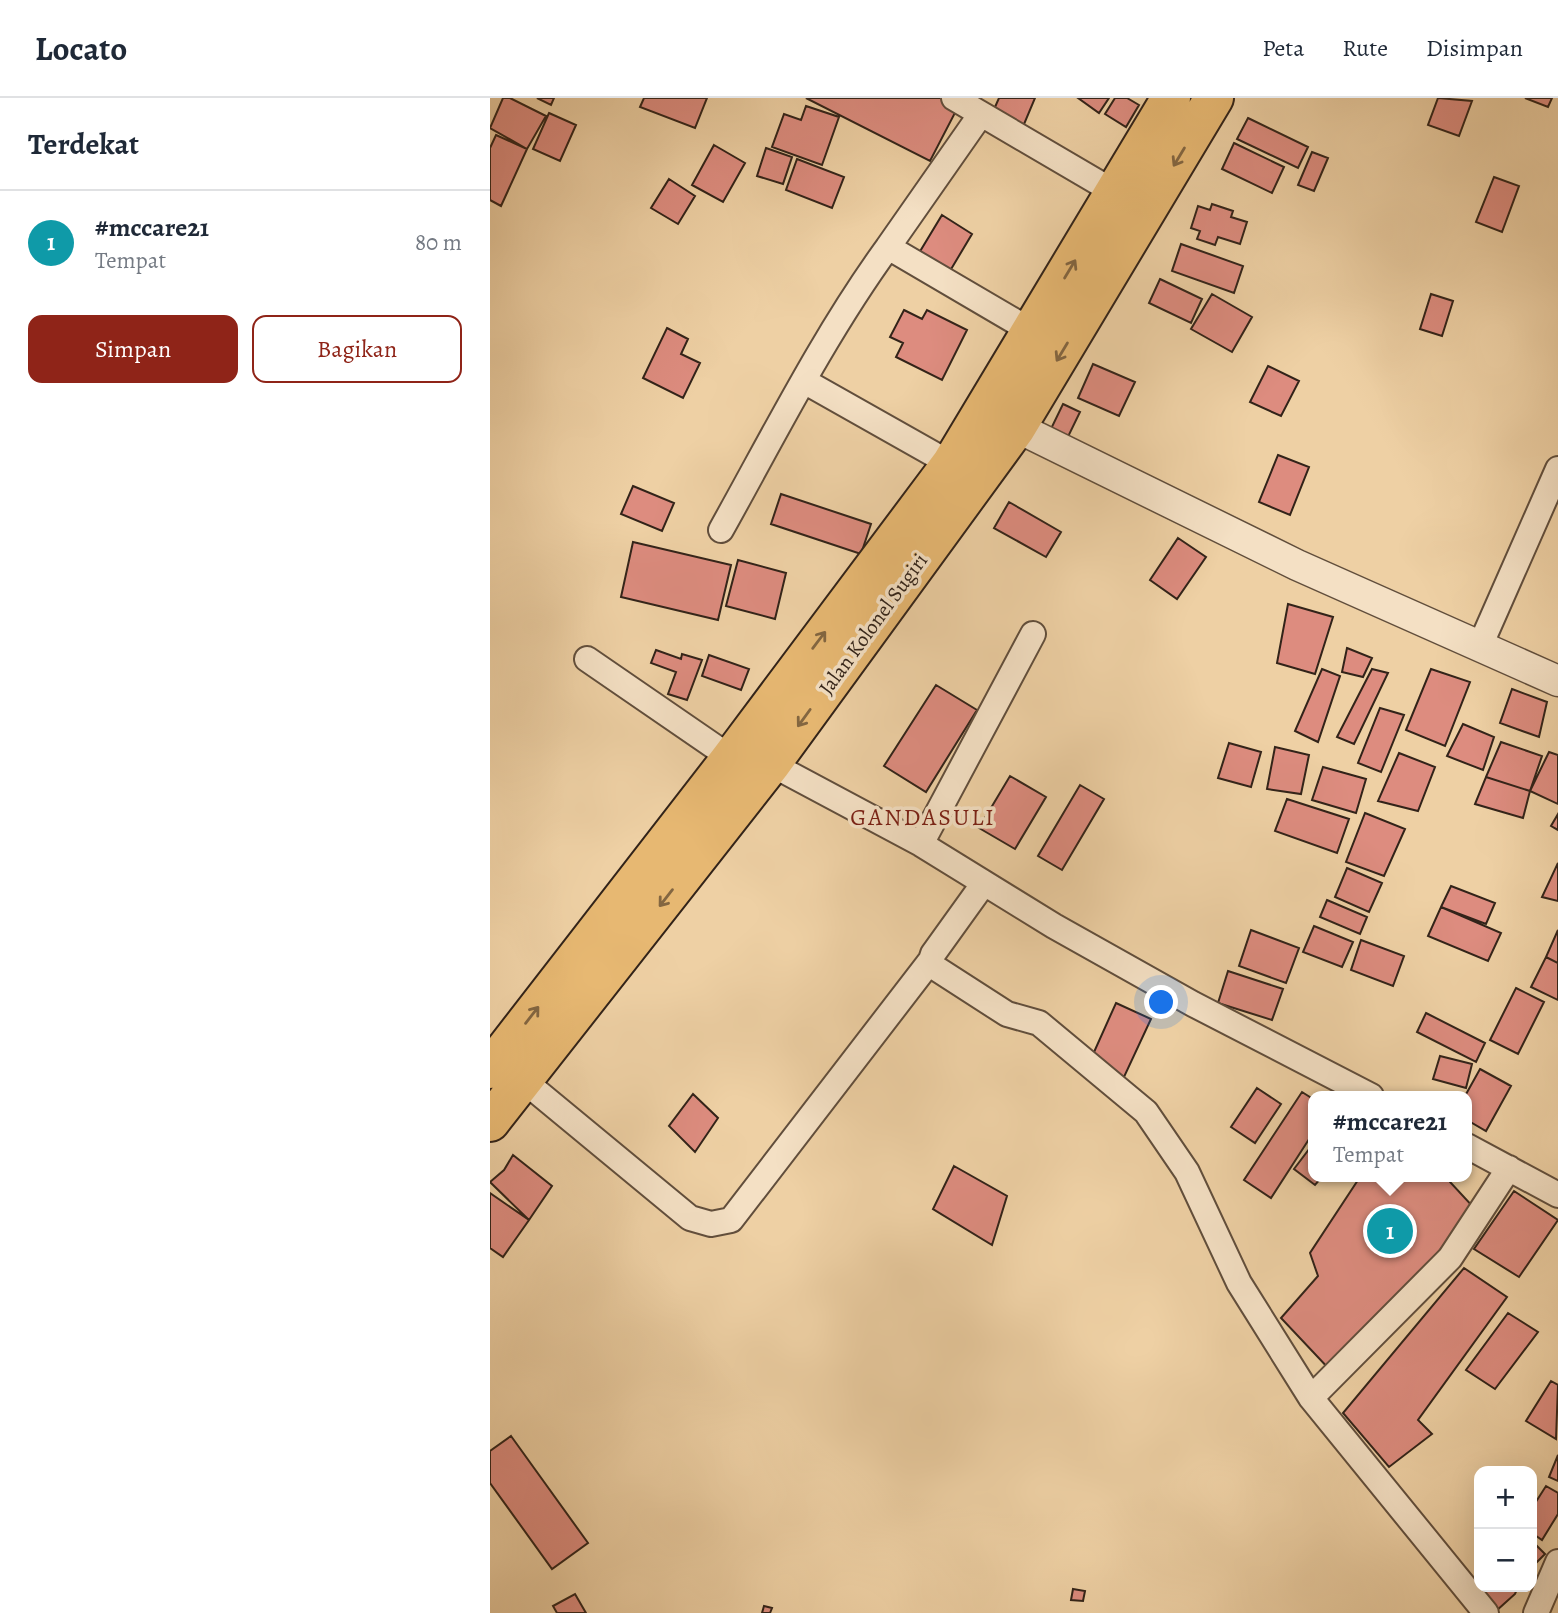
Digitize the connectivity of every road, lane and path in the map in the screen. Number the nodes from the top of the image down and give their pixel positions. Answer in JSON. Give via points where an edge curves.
{"nodes":[{"id":1,"x":954,"y":98,"type":"edge"},
{"id":2,"x":1171,"y":98,"type":"edge"},
{"id":3,"x":1214,"y":98,"type":"edge"},
{"id":4,"x":981,"y":114,"type":"junction"},
{"id":5,"x":1116,"y":192,"type":"junction"},
{"id":6,"x":888,"y":247,"type":"junction"},
{"id":7,"x":1033,"y":332,"type":"junction"},
{"id":8,"x":804,"y":382,"type":"junction"},
{"id":9,"x":1001,"y":420,"type":"junction"},
{"id":10,"x":951,"y":464,"type":"junction"},
{"id":11,"x":1558,"y":469,"type":"edge"},
{"id":12,"x":721,"y":530,"type":"dead end"},
{"id":13,"x":1033,"y":634,"type":"dead end"},
{"id":14,"x":1480,"y":646,"type":"junction"},
{"id":15,"x":587,"y":659,"type":"dead end"},
{"id":16,"x":1558,"y":681,"type":"edge"},
{"id":17,"x":731,"y":758,"type":"junction"},
{"id":18,"x":771,"y":764,"type":"junction"},
{"id":19,"x":721,"y":799,"type":"junction"},
{"id":20,"x":920,"y":844,"type":"junction"},
{"id":21,"x":984,"y":883,"type":"junction"},
{"id":22,"x":931,"y":960,"type":"junction"},
{"id":23,"x":507,"y":1074,"type":"edge"},
{"id":24,"x":1361,"y":1091,"type":"edge"},
{"id":25,"x":490,"y":1122,"type":"edge"},
{"id":26,"x":1472,"y":1149,"type":"edge"},
{"id":27,"x":1509,"y":1168,"type":"junction"},
{"id":28,"x":1558,"y":1195,"type":"edge"},
{"id":29,"x":1311,"y":1398,"type":"junction"},
{"id":30,"x":1558,"y":1562,"type":"edge"},
{"id":31,"x":1537,"y":1612,"type":"edge"},
{"id":32,"x":1486,"y":1613,"type":"edge"}],
"edges":[{"from":1,"to":4,"type":"street"},
{"from":2,"to":5,"type":"main road"},
{"from":3,"to":9,"type":"main road","name":"Jalan Kolonel Sugiri","one_way":true},
{"from":4,"to":5,"type":"street"},
{"from":4,"to":6,"type":"street"},
{"from":7,"to":5,"type":"main road","one_way":true},
{"from":6,"to":7,"type":"street"},
{"from":6,"to":8,"type":"street"},
{"from":7,"to":9,"type":"main road"},
{"from":8,"to":10,"type":"street"},
{"from":8,"to":12,"type":"street"},
{"from":9,"to":10,"type":"main road"},
{"from":9,"to":14,"type":"street","via":[[1297,565]]},
{"from":9,"to":18,"type":"main road","name":"Jalan Kolonel Sugiri","one_way":true},
{"from":17,"to":10,"type":"main road","one_way":true},
{"from":11,"to":14,"type":"street"},
{"from":13,"to":20,"type":"street"},
{"from":14,"to":16,"type":"street"},
{"from":15,"to":17,"type":"street"},
{"from":17,"to":19,"type":"main road"},
{"from":18,"to":19,"type":"main road","name":"Jalan Kolonel Sugiri"},
{"from":18,"to":20,"type":"street"},
{"from":19,"to":23,"type":"main road","name":"Jalan Kolonel Sugiri"},
{"from":20,"to":21,"type":"street"},
{"from":21,"to":22,"type":"street"},
{"from":21,"to":24,"type":"street","via":[[1203,1009]]},
{"from":22,"to":23,"type":"street","via":[[732,1220],[711,1224],[690,1218]]},
{"from":22,"to":29,"type":"street","via":[[934,967],[1007,1014],[1040,1023],[1146,1112],[1187,1172],[1239,1283]]},
{"from":23,"to":25,"type":"main road","name":"Jalan Kolonel Sugiri"},
{"from":26,"to":27,"type":"street"},
{"from":27,"to":28,"type":"street"},
{"from":27,"to":29,"type":"street","via":[[1450,1258]]},
{"from":29,"to":32,"type":"street"},
{"from":30,"to":31,"type":"street"}]}
